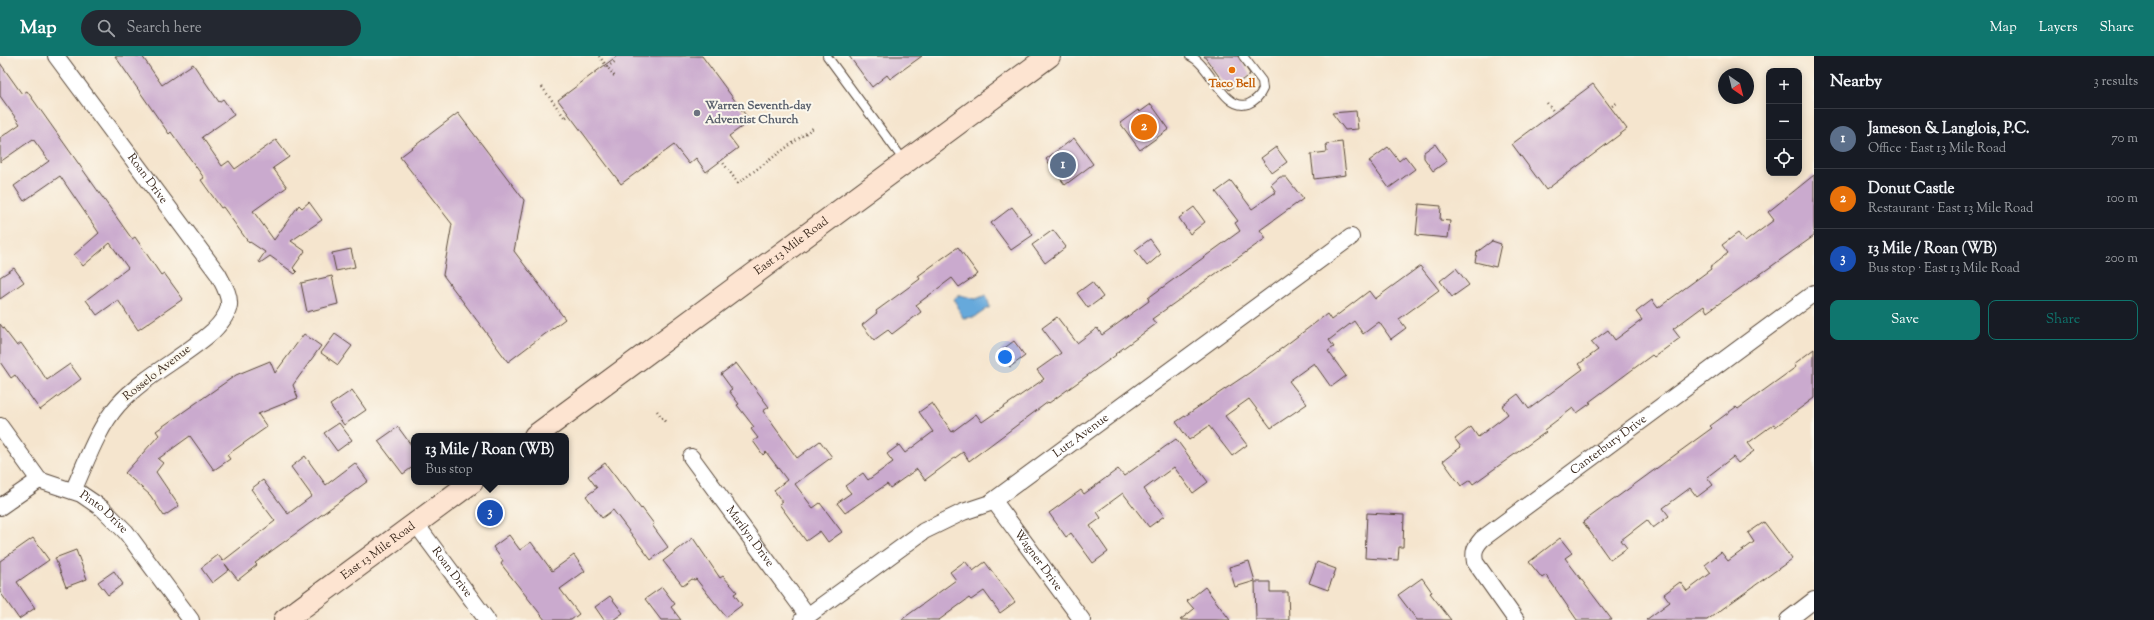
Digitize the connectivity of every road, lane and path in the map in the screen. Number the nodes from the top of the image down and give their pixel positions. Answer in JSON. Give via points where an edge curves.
{"nodes":[{"id":1,"x":56,"y":56,"type":"edge"},
{"id":2,"x":599,"y":56,"type":"edge"},
{"id":3,"x":827,"y":56,"type":"edge"},
{"id":4,"x":1049,"y":56,"type":"edge"},
{"id":5,"x":1190,"y":56,"type":"edge"},
{"id":6,"x":1243,"y":56,"type":"edge"},
{"id":7,"x":616,"y":61,"type":"dead end"},
{"id":8,"x":607,"y":67,"type":"junction"},
{"id":9,"x":614,"y":77,"type":"dead end"},
{"id":10,"x":542,"y":87,"type":"dead end"},
{"id":11,"x":1548,"y":103,"type":"dead end"},
{"id":12,"x":1617,"y":103,"type":"dead end"},
{"id":13,"x":1612,"y":106,"type":"dead end"},
{"id":14,"x":1554,"y":112,"type":"dead end"},
{"id":15,"x":569,"y":115,"type":"dead end"},
{"id":16,"x":813,"y":128,"type":"dead end"},
{"id":17,"x":721,"y":160,"type":"dead end"},
{"id":18,"x":905,"y":162,"type":"junction"},
{"id":19,"x":1351,"y":237,"type":"dead end"},
{"id":20,"x":1814,"y":293,"type":"edge"},
{"id":21,"x":229,"y":306,"type":"joint"},
{"id":22,"x":657,"y":411,"type":"dead end"},
{"id":23,"x":666,"y":423,"type":"dead end"},
{"id":24,"x":0,"y":426,"type":"edge"},
{"id":25,"x":538,"y":433,"type":"edge"},
{"id":26,"x":691,"y":457,"type":"dead end"},
{"id":27,"x":39,"y":480,"type":"junction"},
{"id":28,"x":468,"y":485,"type":"edge"},
{"id":29,"x":73,"y":491,"type":"junction"},
{"id":30,"x":994,"y":501,"type":"junction"},
{"id":31,"x":0,"y":507,"type":"edge"},
{"id":32,"x":416,"y":524,"type":"junction"},
{"id":33,"x":1814,"y":600,"type":"edge"},
{"id":34,"x":805,"y":618,"type":"edge"},
{"id":35,"x":191,"y":620,"type":"edge"},
{"id":36,"x":285,"y":620,"type":"edge"},
{"id":37,"x":487,"y":620,"type":"edge"},
{"id":38,"x":1082,"y":620,"type":"edge"},
{"id":39,"x":1516,"y":620,"type":"edge"},
{"id":40,"x":1788,"y":620,"type":"edge"}],
"edges":[{"from":1,"to":21,"type":"street","name":"Roan Drive","via":[[218,274],[227,292]]},
{"from":2,"to":8,"type":"path"},
{"from":3,"to":18,"type":"lane"},
{"from":4,"to":18,"type":"main road","name":"East 13 Mile Road"},
{"from":5,"to":6,"type":"lane","via":[[1200,61],[1232,102],[1244,105],[1258,98],[1263,85]]},
{"from":7,"to":8,"type":"path"},
{"from":8,"to":9,"type":"path"},
{"from":10,"to":15,"type":"path","via":[[565,118]]},
{"from":11,"to":14,"type":"path"},
{"from":12,"to":13,"type":"path"},
{"from":16,"to":17,"type":"path","via":[[738,183]]},
{"from":18,"to":25,"type":"main road","name":"East 13 Mile Road"},
{"from":19,"to":30,"type":"street","name":"Lutz Avenue"},
{"from":20,"to":39,"type":"street","name":"Canterbury Drive","via":[[1482,539],[1473,554],[1479,569]]},
{"from":21,"to":29,"type":"street","name":"Rosselo Avenue","via":[[214,331],[144,381],[116,407],[102,428]]},
{"from":22,"to":23,"type":"path"},
{"from":24,"to":27,"type":"street"},
{"from":26,"to":34,"type":"street","name":"Marilyn Drive"},
{"from":27,"to":29,"type":"street","name":"Pinto Drive"},
{"from":27,"to":31,"type":"street"},
{"from":28,"to":32,"type":"main road","name":"East 13 Mile Road"},
{"from":29,"to":35,"type":"street","name":"Pinto Drive","via":[[103,509],[126,532]]},
{"from":30,"to":34,"type":"street","name":"Lutz Avenue","via":[[963,512],[924,531]]},
{"from":30,"to":38,"type":"street","name":"Wagner Drive"},
{"from":32,"to":36,"type":"main road","name":"East 13 Mile Road"},
{"from":32,"to":37,"type":"street","name":"Roan Drive"},
{"from":33,"to":40,"type":"street"}]}
